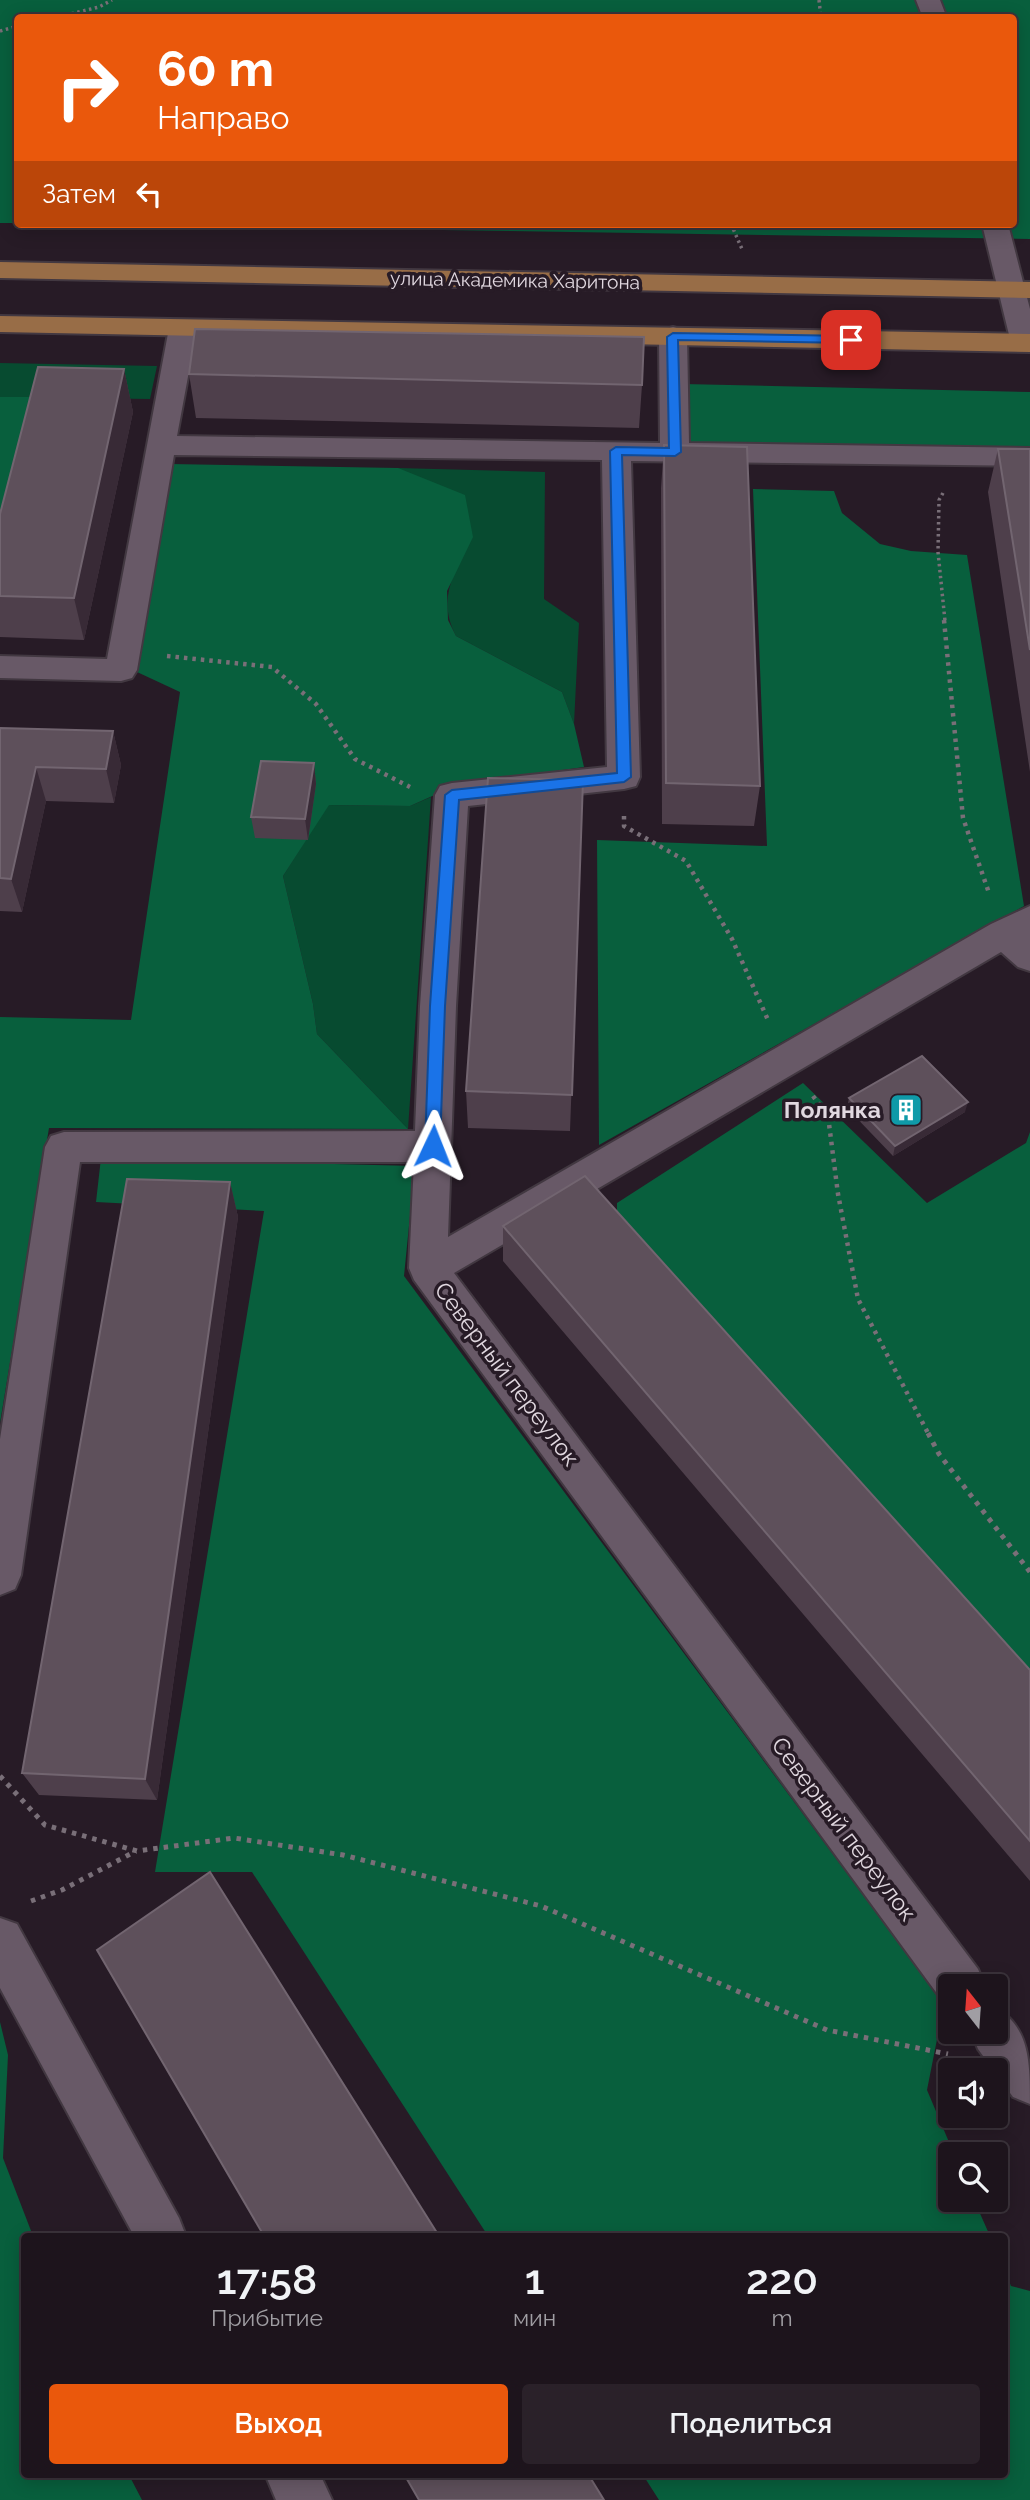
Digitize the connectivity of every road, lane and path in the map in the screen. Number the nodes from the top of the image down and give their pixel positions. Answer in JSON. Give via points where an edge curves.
{"nodes":[{"id":1,"x":112,"y":0,"type":"edge"},
{"id":2,"x":70,"y":14,"type":"edge"},
{"id":3,"x":733,"y":228,"type":"edge"},
{"id":4,"x":997,"y":228,"type":"edge"},
{"id":5,"x":745,"y":257,"type":"dead end"},
{"id":6,"x":0,"y":270,"type":"edge"},
{"id":7,"x":1021,"y":290,"type":"edge"},
{"id":8,"x":0,"y":324,"type":"edge"},
{"id":9,"x":183,"y":327,"type":"junction"},
{"id":10,"x":673,"y":337,"type":"junction"},
{"id":11,"x":1028,"y":343,"type":"edge"},
{"id":12,"x":161,"y":445,"type":"junction"},
{"id":13,"x":616,"y":451,"type":"junction"},
{"id":14,"x":675,"y":452,"type":"junction"},
{"id":15,"x":967,"y":456,"type":"junction"},
{"id":16,"x":1030,"y":457,"type":"edge"},
{"id":17,"x":124,"y":653,"type":"junction"},
{"id":18,"x":0,"y":667,"type":"edge"},
{"id":19,"x":624,"y":777,"type":"junction"},
{"id":20,"x":452,"y":795,"type":"junction"},
{"id":21,"x":1021,"y":937,"type":"edge"},
{"id":22,"x":786,"y":1060,"type":"junction"},
{"id":23,"x":433,"y":1146,"type":"junction"},
{"id":24,"x":428,"y":1268,"type":"junction"},
{"id":25,"x":1030,"y":1572,"type":"edge"},
{"id":26,"x":0,"y":1575,"type":"edge"},
{"id":27,"x":0,"y":1776,"type":"edge"},
{"id":28,"x":138,"y":1851,"type":"junction"},
{"id":29,"x":12,"y":1922,"type":"edge"},
{"id":30,"x":952,"y":1974,"type":"edge"},
{"id":31,"x":1004,"y":2044,"type":"edge"},
{"id":32,"x":951,"y":2055,"type":"dead end"},
{"id":33,"x":1030,"y":2080,"type":"edge"},
{"id":34,"x":160,"y":2233,"type":"edge"},
{"id":35,"x":293,"y":2478,"type":"edge"},
{"id":36,"x":305,"y":2500,"type":"edge"}],
"edges":[{"from":1,"to":2,"type":"path"},
{"from":3,"to":5,"type":"path"},
{"from":4,"to":7,"type":"street"},
{"from":6,"to":7,"type":"main road","name":"улица Академика Харитона"},
{"from":7,"to":11,"type":"street"},
{"from":8,"to":9,"type":"main road"},
{"from":9,"to":10,"type":"main road"},
{"from":9,"to":12,"type":"street"},
{"from":10,"to":11,"type":"main road"},
{"from":10,"to":14,"type":"street"},
{"from":12,"to":13,"type":"street"},
{"from":12,"to":17,"type":"street"},
{"from":13,"to":14,"type":"street"},
{"from":13,"to":19,"type":"street"},
{"from":14,"to":15,"type":"street"},
{"from":15,"to":16,"type":"street"},
{"from":15,"to":21,"type":"path","via":[[939,500],[938,552],[963,818]]},
{"from":17,"to":18,"type":"street","via":[[121,670]]},
{"from":17,"to":20,"type":"path","via":[[272,667],[316,704],[355,759],[404,785]]},
{"from":19,"to":20,"type":"street"},
{"from":19,"to":22,"type":"path","via":[[624,825],[686,861],[732,939]]},
{"from":20,"to":23,"type":"street","name":"Северный переулок"},
{"from":21,"to":22,"type":"street"},
{"from":22,"to":24,"type":"street"},
{"from":22,"to":25,"type":"path","via":[[828,1116],[858,1299],[939,1454]]},
{"from":23,"to":24,"type":"street","name":"Северный переулок"},
{"from":23,"to":26,"type":"street","via":[[64,1147]]},
{"from":24,"to":30,"type":"street","name":"Северный переулок"},
{"from":27,"to":28,"type":"path","via":[[45,1825]]},
{"from":28,"to":29,"type":"path"},
{"from":28,"to":32,"type":"path","via":[[234,1838],[356,1859],[541,1906],[827,2031]]},
{"from":29,"to":34,"type":"street"},
{"from":31,"to":33,"type":"street"},
{"from":35,"to":36,"type":"street"}]}
